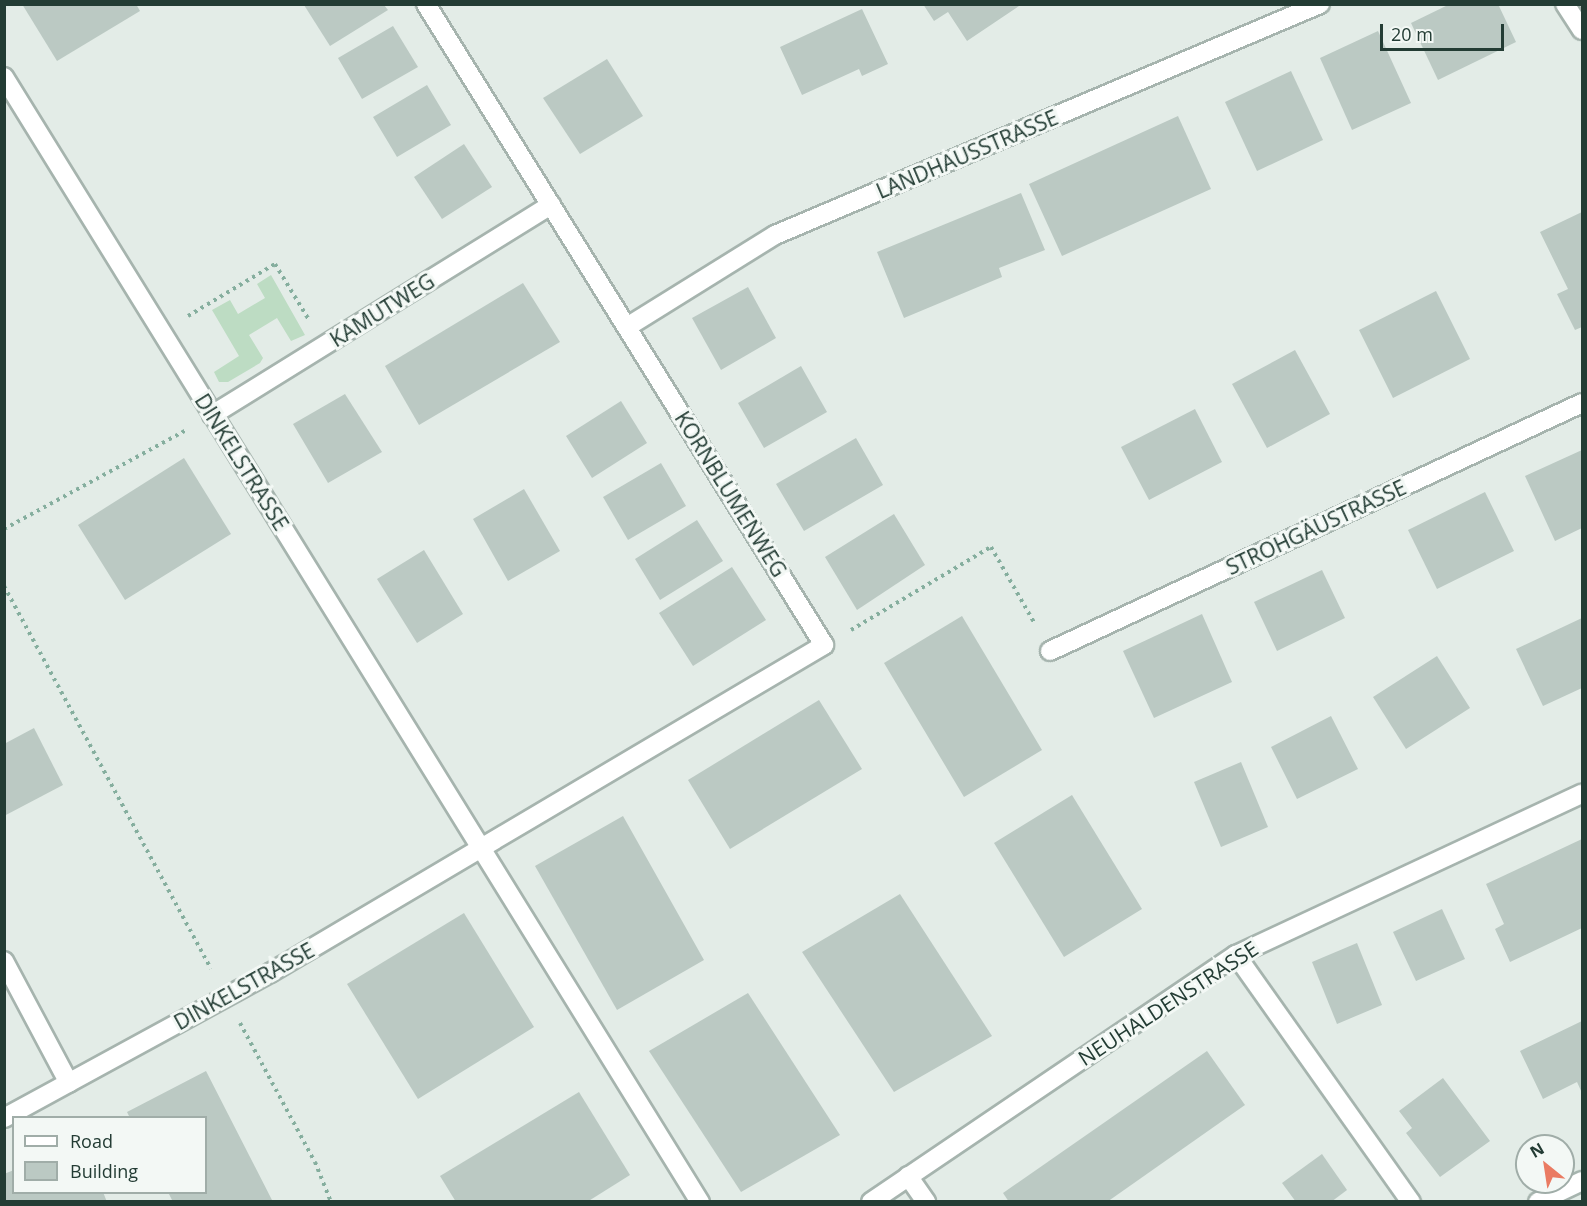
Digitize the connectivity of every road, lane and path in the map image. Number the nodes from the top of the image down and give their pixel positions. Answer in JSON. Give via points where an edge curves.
{"nodes":[{"id":1,"x":426,"y":4,"type":"edge"},
{"id":2,"x":1320,"y":4,"type":"edge"},
{"id":3,"x":1565,"y":4,"type":"edge"},
{"id":4,"x":1582,"y":30,"type":"edge"},
{"id":5,"x":4,"y":77,"type":"edge"},
{"id":6,"x":551,"y":205,"type":"junction"},
{"id":7,"x":627,"y":327,"type":"junction"},
{"id":8,"x":161,"y":332,"type":"junction"},
{"id":9,"x":325,"y":345,"type":"junction"},
{"id":10,"x":1582,"y":403,"type":"edge"},
{"id":11,"x":213,"y":415,"type":"junction"},
{"id":12,"x":4,"y":529,"type":"edge"},
{"id":13,"x":4,"y":586,"type":"edge"},
{"id":14,"x":824,"y":645,"type":"junction"},
{"id":15,"x":1050,"y":651,"type":"joint"},
{"id":16,"x":1582,"y":794,"type":"edge"},
{"id":17,"x":480,"y":847,"type":"junction"},
{"id":18,"x":1236,"y":955,"type":"junction"},
{"id":19,"x":4,"y":961,"type":"edge"},
{"id":20,"x":226,"y":997,"type":"junction"},
{"id":21,"x":69,"y":1083,"type":"junction"},
{"id":22,"x":4,"y":1118,"type":"edge"},
{"id":23,"x":908,"y":1176,"type":"junction"},
{"id":24,"x":1582,"y":1181,"type":"edge"},
{"id":25,"x":331,"y":1202,"type":"edge"},
{"id":26,"x":700,"y":1202,"type":"edge"},
{"id":27,"x":871,"y":1202,"type":"edge"},
{"id":28,"x":926,"y":1202,"type":"edge"},
{"id":29,"x":1411,"y":1202,"type":"edge"},
{"id":30,"x":1538,"y":1202,"type":"edge"}],
"edges":[{"from":1,"to":6,"type":"street","name":"KORNBLUMENWEG"},
{"from":2,"to":7,"type":"street","name":"LANDHAUSSTRASSE","via":[[775,235]]},
{"from":3,"to":4,"type":"street"},
{"from":5,"to":8,"type":"street","name":"DINKELSTRASSE"},
{"from":6,"to":7,"type":"street","name":"KORNBLUMENWEG"},
{"from":6,"to":9,"type":"street","name":"KAMUTWEG"},
{"from":7,"to":14,"type":"street","name":"KORNBLUMENWEG"},
{"from":8,"to":9,"type":"path","via":[[275,264]]},
{"from":8,"to":11,"type":"street","name":"DINKELSTRASSE"},
{"from":9,"to":11,"type":"street","name":"KAMUTWEG"},
{"from":10,"to":15,"type":"street","name":"STROHGÄUSTRASSE"},
{"from":11,"to":12,"type":"path"},
{"from":11,"to":17,"type":"street","name":"DINKELSTRASSE"},
{"from":13,"to":20,"type":"path"},
{"from":14,"to":15,"type":"path","via":[[991,547]]},
{"from":14,"to":17,"type":"street"},
{"from":16,"to":18,"type":"street","name":"NEUHALDENSTRASSE"},
{"from":17,"to":20,"type":"street","name":"DINKELSTRASSE"},
{"from":17,"to":26,"type":"street","name":"DINKELSTRASSE"},
{"from":18,"to":23,"type":"street","name":"NEUHALDENSTRASSE"},
{"from":18,"to":29,"type":"street"},
{"from":19,"to":21,"type":"street"},
{"from":20,"to":21,"type":"street","name":"DINKELSTRASSE"},
{"from":20,"to":25,"type":"path","via":[[315,1162]]},
{"from":21,"to":22,"type":"street","name":"DINKELSTRASSE"},
{"from":23,"to":27,"type":"street","name":"NEUHALDENSTRASSE"},
{"from":23,"to":28,"type":"street"},
{"from":24,"to":30,"type":"street"}]}
